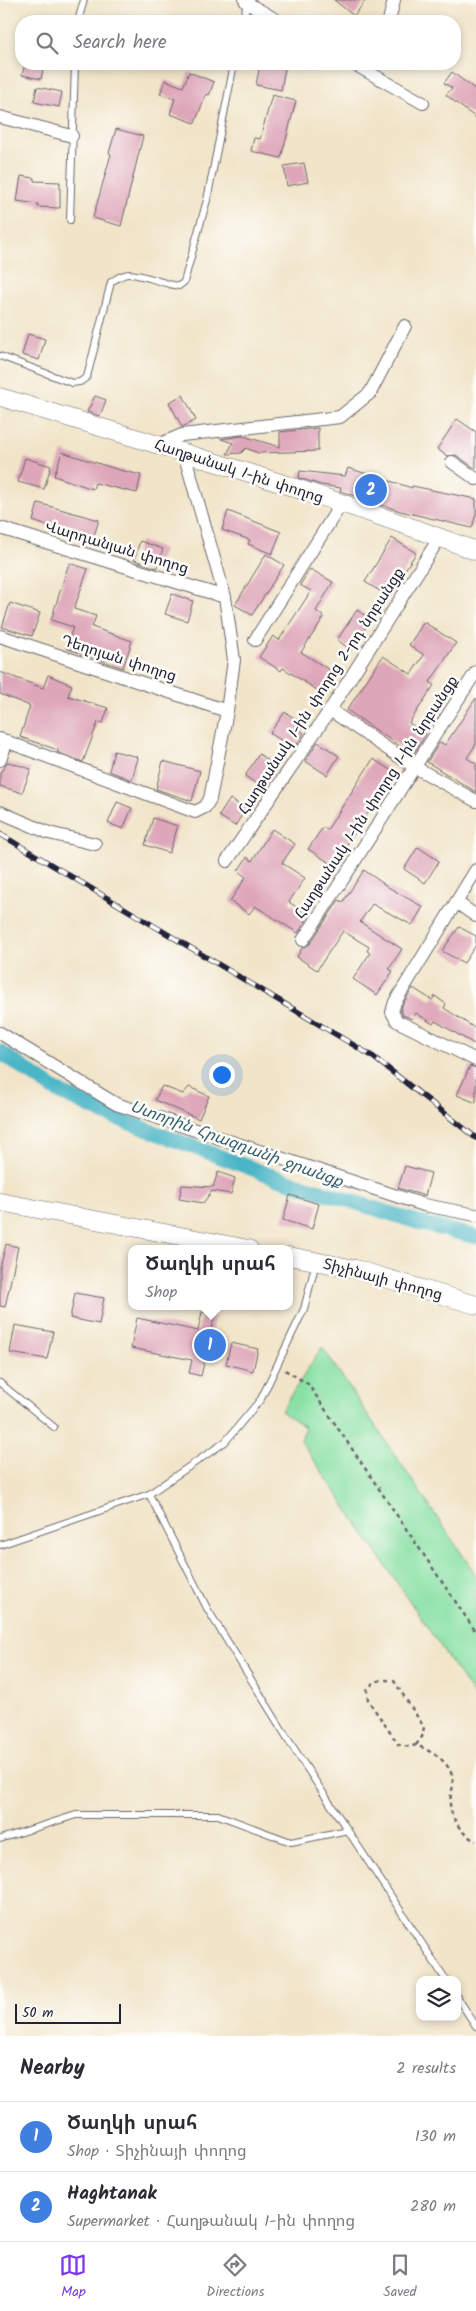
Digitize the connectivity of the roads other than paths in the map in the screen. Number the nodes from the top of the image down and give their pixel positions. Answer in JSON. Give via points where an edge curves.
{"nodes":[{"id":1,"x":84,"y":0,"type":"edge"},
{"id":2,"x":394,"y":0,"type":"edge"},
{"id":3,"x":246,"y":2,"type":"edge"},
{"id":4,"x":80,"y":15,"type":"edge"},
{"id":5,"x":244,"y":15,"type":"edge"},
{"id":6,"x":268,"y":15,"type":"edge"},
{"id":7,"x":390,"y":15,"type":"edge"},
{"id":8,"x":75,"y":70,"type":"edge"},
{"id":9,"x":233,"y":70,"type":"edge"},
{"id":10,"x":377,"y":70,"type":"edge"},
{"id":11,"x":423,"y":103,"type":"dead end"},
{"id":12,"x":0,"y":117,"type":"edge"},
{"id":13,"x":72,"y":136,"type":"junction"},
{"id":14,"x":70,"y":220,"type":"dead end"},
{"id":15,"x":406,"y":326,"type":"dead end"},
{"id":16,"x":0,"y":356,"type":"edge"},
{"id":17,"x":0,"y":397,"type":"edge"},
{"id":18,"x":158,"y":445,"type":"junction"},
{"id":19,"x":184,"y":453,"type":"junction"},
{"id":20,"x":452,"y":462,"type":"dead end"},
{"id":21,"x":476,"y":479,"type":"edge"},
{"id":22,"x":341,"y":504,"type":"junction"},
{"id":23,"x":0,"y":528,"type":"edge"},
{"id":24,"x":440,"y":537,"type":"junction"},
{"id":25,"x":476,"y":551,"type":"edge"},
{"id":26,"x":225,"y":597,"type":"junction"},
{"id":27,"x":0,"y":636,"type":"edge"},
{"id":28,"x":255,"y":640,"type":"dead end"},
{"id":29,"x":476,"y":672,"type":"edge"},
{"id":30,"x":330,"y":710,"type":"junction"},
{"id":31,"x":228,"y":711,"type":"junction"},
{"id":32,"x":4,"y":740,"type":"edge"},
{"id":33,"x":0,"y":760,"type":"edge"},
{"id":34,"x":414,"y":766,"type":"junction"},
{"id":35,"x":476,"y":801,"type":"edge"},
{"id":36,"x":0,"y":812,"type":"edge"},
{"id":37,"x":95,"y":844,"type":"dead end"},
{"id":38,"x":227,"y":861,"type":"dead end"},
{"id":39,"x":476,"y":870,"type":"edge"},
{"id":40,"x":456,"y":902,"type":"junction"},
{"id":41,"x":476,"y":916,"type":"edge"},
{"id":42,"x":303,"y":940,"type":"dead end"},
{"id":43,"x":0,"y":1033,"type":"edge"},
{"id":44,"x":476,"y":1060,"type":"edge"},
{"id":45,"x":0,"y":1202,"type":"edge"},
{"id":46,"x":476,"y":1215,"type":"edge"},
{"id":47,"x":228,"y":1245,"type":"edge"},
{"id":48,"x":293,"y":1257,"type":"edge"},
{"id":49,"x":316,"y":1262,"type":"junction"},
{"id":50,"x":476,"y":1305,"type":"edge"},
{"id":51,"x":0,"y":1383,"type":"edge"},
{"id":52,"x":54,"y":1427,"type":"dead end"},
{"id":53,"x":150,"y":1494,"type":"junction"},
{"id":54,"x":0,"y":1545,"type":"edge"},
{"id":55,"x":348,"y":1830,"type":"junction"},
{"id":56,"x":0,"y":1839,"type":"edge"},
{"id":57,"x":443,"y":1976,"type":"edge"},
{"id":58,"x":461,"y":2003,"type":"edge"},
{"id":59,"x":476,"y":2026,"type":"edge"}],
"edges":[{"from":1,"to":4,"type":"lane"},
{"from":2,"to":7,"type":"street"},
{"from":3,"to":5,"type":"lane"},
{"from":3,"to":6,"type":"street"},
{"from":8,"to":13,"type":"lane"},
{"from":9,"to":16,"type":"lane","via":[[206,200],[184,282],[179,286],[130,274],[111,282],[87,377],[80,382],[64,381]]},
{"from":10,"to":11,"type":"street"},
{"from":12,"to":13,"type":"street"},
{"from":13,"to":14,"type":"lane"},
{"from":15,"to":18,"type":"street","via":[[370,393],[340,417],[182,435]]},
{"from":17,"to":18,"type":"main road","name":"Հաղթանակ 1-ին փողոց"},
{"from":18,"to":19,"type":"main road","name":"Հաղթանակ 1-ին փողոց"},
{"from":19,"to":22,"type":"main road","name":"Հաղթանակ 1-ին փողոց"},
{"from":19,"to":26,"type":"street"},
{"from":20,"to":21,"type":"street"},
{"from":22,"to":24,"type":"main road","name":"Հաղթանակ 1-ին փողոց"},
{"from":22,"to":28,"type":"street"},
{"from":23,"to":26,"type":"street","name":"Վարդանյան փողոց"},
{"from":24,"to":25,"type":"main road","name":"Հաղթանակ 1-ին փողոց"},
{"from":24,"to":30,"type":"street","name":"Հաղթանակ 1-ին փողոց 2-րդ նրբանցք"},
{"from":26,"to":31,"type":"street","via":[[234,660]]},
{"from":27,"to":31,"type":"street","name":"Դեղոյան փողոց"},
{"from":29,"to":34,"type":"street","name":"Հաղթանակ 1-ին փողոց 1-ին նրբանցք"},
{"from":30,"to":34,"type":"street"},
{"from":30,"to":38,"type":"street","name":"Հաղթանակ 1-ին փողոց 2-րդ նրբանցք"},
{"from":31,"to":32,"type":"street","via":[[210,799],[205,807],[195,812]]},
{"from":32,"to":33,"type":"street"},
{"from":34,"to":35,"type":"street"},
{"from":34,"to":42,"type":"street","name":"Հաղթանակ 1-ին փողոց 1-ին նրբանցք"},
{"from":36,"to":37,"type":"street","via":[[49,833]]},
{"from":39,"to":40,"type":"street"},
{"from":40,"to":41,"type":"street"},
{"from":40,"to":44,"type":"street","via":[[392,1012],[397,1021]]},
{"from":43,"to":46,"type":"street","via":[[116,1104],[424,1205]]},
{"from":45,"to":47,"type":"main road"},
{"from":48,"to":49,"type":"main road","name":"Տիչինայի փողոց"},
{"from":49,"to":50,"type":"main road","name":"Տիչինայի փողոց","via":[[355,1269]]},
{"from":49,"to":53,"type":"lane","via":[[304,1310],[261,1398],[225,1442]]},
{"from":51,"to":52,"type":"lane"},
{"from":53,"to":54,"type":"lane"},
{"from":53,"to":55,"type":"lane","via":[[208,1610]]},
{"from":55,"to":56,"type":"lane","via":[[291,1842],[218,1815],[76,1815]]},
{"from":55,"to":57,"type":"lane"},
{"from":58,"to":59,"type":"lane"}]}
